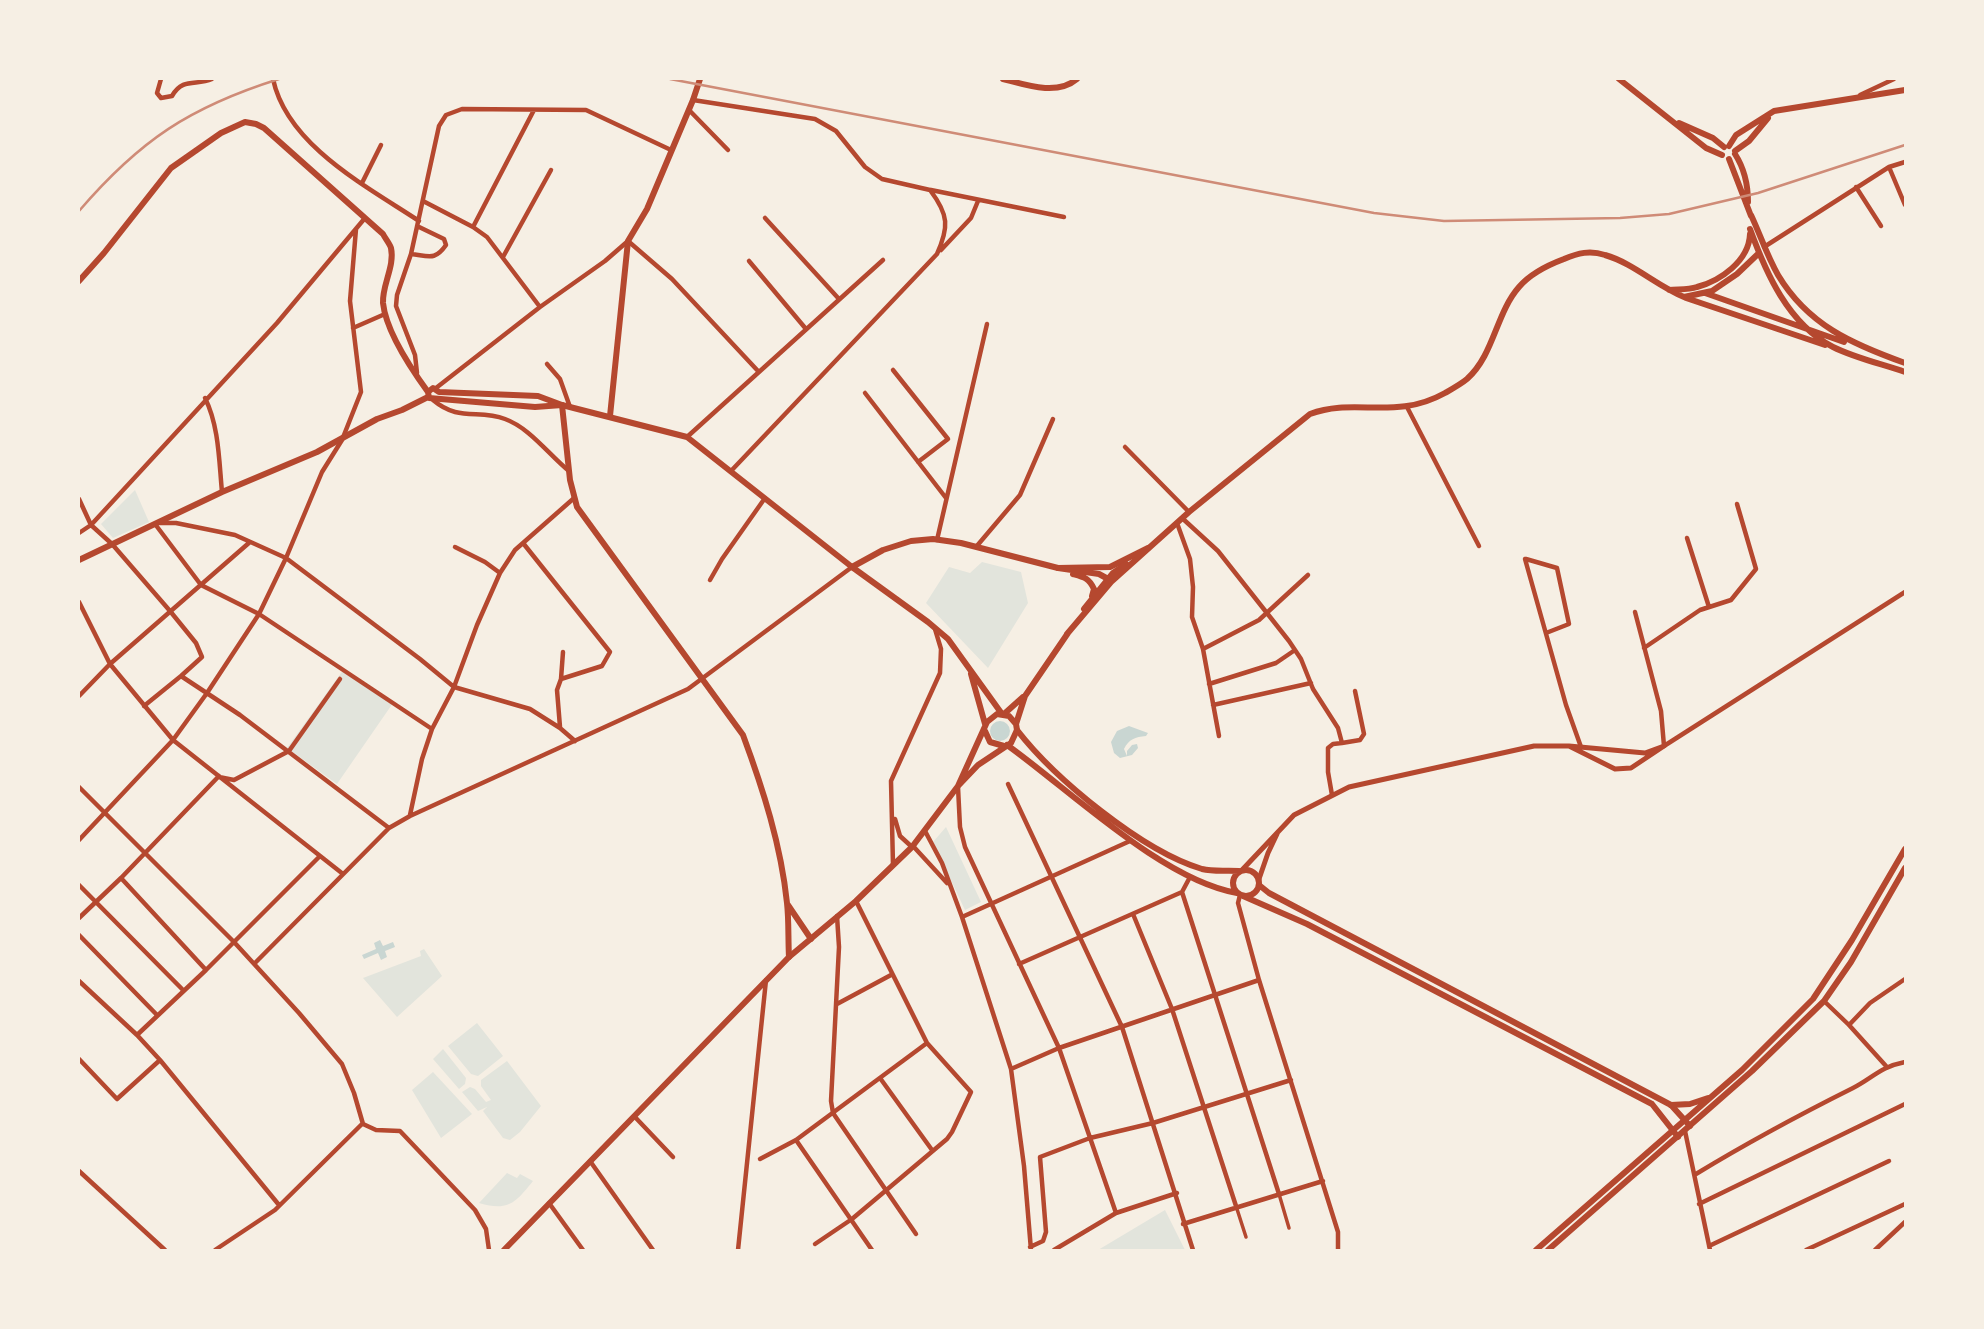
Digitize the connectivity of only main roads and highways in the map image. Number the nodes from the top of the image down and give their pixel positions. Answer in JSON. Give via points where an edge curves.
{"nodes":[{"id":1,"x":700,"y":79,"type":"edge"},
{"id":2,"x":1003,"y":79,"type":"edge"},
{"id":3,"x":1077,"y":79,"type":"edge"},
{"id":4,"x":1619,"y":79,"type":"edge"},
{"id":5,"x":1021,"y":81,"type":"edge"},
{"id":6,"x":1905,"y":90,"type":"edge"},
{"id":7,"x":1774,"y":111,"type":"junction"},
{"id":8,"x":1671,"y":119,"type":"junction"},
{"id":9,"x":1731,"y":149,"type":"junction"},
{"id":10,"x":1725,"y":157,"type":"junction"},
{"id":11,"x":1748,"y":204,"type":"junction"},
{"id":12,"x":1751,"y":215,"type":"junction"},
{"id":13,"x":1750,"y":229,"type":"junction"},
{"id":14,"x":1759,"y":253,"type":"junction"},
{"id":15,"x":79,"y":281,"type":"edge"},
{"id":16,"x":1694,"y":288,"type":"junction"},
{"id":17,"x":1667,"y":290,"type":"junction"},
{"id":18,"x":1705,"y":293,"type":"junction"},
{"id":19,"x":1684,"y":297,"type":"junction"},
{"id":20,"x":1812,"y":332,"type":"junction"},
{"id":21,"x":1859,"y":346,"type":"junction"},
{"id":22,"x":1836,"y":349,"type":"junction"},
{"id":23,"x":1905,"y":363,"type":"edge"},
{"id":24,"x":1905,"y":372,"type":"edge"},
{"id":25,"x":434,"y":395,"type":"junction"},
{"id":26,"x":562,"y":405,"type":"junction"},
{"id":27,"x":610,"y":416,"type":"junction"},
{"id":28,"x":1150,"y":547,"type":"junction"},
{"id":29,"x":79,"y":560,"type":"edge"},
{"id":30,"x":852,"y":567,"type":"junction"},
{"id":31,"x":1058,"y":568,"type":"junction"},
{"id":32,"x":1109,"y":580,"type":"junction"},
{"id":33,"x":1091,"y":597,"type":"junction"},
{"id":34,"x":1067,"y":634,"type":"junction"},
{"id":35,"x":968,"y":666,"type":"junction"},
{"id":36,"x":1025,"y":696,"type":"junction"},
{"id":37,"x":1003,"y":714,"type":"junction"},
{"id":38,"x":1016,"y":727,"type":"junction"},
{"id":39,"x":985,"y":728,"type":"junction"},
{"id":40,"x":1006,"y":745,"type":"junction"},
{"id":41,"x":958,"y":786,"type":"junction"},
{"id":42,"x":1905,"y":849,"type":"edge"},
{"id":43,"x":1240,"y":871,"type":"junction"},
{"id":44,"x":1904,"y":872,"type":"edge"},
{"id":45,"x":1259,"y":882,"type":"junction"},
{"id":46,"x":1240,"y":895,"type":"junction"},
{"id":47,"x":787,"y":903,"type":"junction"},
{"id":48,"x":811,"y":939,"type":"junction"},
{"id":49,"x":789,"y":957,"type":"junction"},
{"id":50,"x":1713,"y":1096,"type":"junction"},
{"id":51,"x":1671,"y":1105,"type":"junction"},
{"id":52,"x":1684,"y":1120,"type":"junction"},
{"id":53,"x":1687,"y":1129,"type":"junction"},
{"id":54,"x":1673,"y":1131,"type":"junction"},
{"id":55,"x":1678,"y":1137,"type":"junction"},
{"id":56,"x":1640,"y":1159,"type":"junction"},
{"id":57,"x":1646,"y":1165,"type":"junction"},
{"id":58,"x":504,"y":1250,"type":"edge"},
{"id":59,"x":1536,"y":1250,"type":"edge"},
{"id":60,"x":1548,"y":1250,"type":"edge"}],
"edges":[{"from":1,"to":27,"type":"main road","via":[[647,209],[628,241]]},
{"from":2,"to":5,"type":"main road"},
{"from":3,"to":5,"type":"main road","via":[[1053,89]]},
{"from":4,"to":8,"type":"main road"},
{"from":6,"to":7,"type":"main road"},
{"from":7,"to":9,"type":"main road","via":[[1749,141]]},
{"from":7,"to":9,"type":"main road","via":[[1736,135]]},
{"from":8,"to":9,"type":"main road"},
{"from":8,"to":10,"type":"main road","via":[[1706,148]]},
{"from":9,"to":10,"type":"main road"},
{"from":9,"to":10,"type":"main road"},
{"from":9,"to":11,"type":"main road","via":[[1742,164]]},
{"from":10,"to":11,"type":"main road"},
{"from":11,"to":12,"type":"main road"},
{"from":12,"to":13,"type":"main road"},
{"from":12,"to":21,"type":"main road","via":[[1777,273],[1796,301]]},
{"from":13,"to":14,"type":"main road"},
{"from":13,"to":16,"type":"main road","via":[[1743,256],[1732,268]]},
{"from":14,"to":18,"type":"main road","via":[[1737,274]]},
{"from":14,"to":20,"type":"main road","via":[[1771,281]]},
{"from":15,"to":25,"type":"main road","via":[[171,168],[221,133],[244,122],[256,124],[383,234],[391,249],[383,293],[386,313],[401,352]]},
{"from":16,"to":17,"type":"main road"},
{"from":16,"to":18,"type":"main road"},
{"from":17,"to":19,"type":"main road"},
{"from":17,"to":28,"type":"main road","via":[[1608,255],[1575,254],[1555,262],[1514,293],[1468,378],[1415,406],[1324,409],[1310,414]]},
{"from":18,"to":19,"type":"main road"},
{"from":18,"to":20,"type":"main road"},
{"from":19,"to":22,"type":"main road"},
{"from":20,"to":21,"type":"main road"},
{"from":20,"to":22,"type":"main road"},
{"from":21,"to":23,"type":"main road"},
{"from":22,"to":24,"type":"main road"},
{"from":25,"to":26,"type":"main road","via":[[535,407]]},
{"from":25,"to":26,"type":"main road","via":[[538,396]]},
{"from":25,"to":29,"type":"main road"},
{"from":26,"to":27,"type":"main road"},
{"from":26,"to":47,"type":"main road","via":[[576,507],[743,735],[774,831]]},
{"from":27,"to":30,"type":"main road","via":[[687,437]]},
{"from":28,"to":31,"type":"main road","via":[[1110,567]]},
{"from":28,"to":32,"type":"main road"},
{"from":30,"to":31,"type":"main road","via":[[911,541],[937,540]]},
{"from":30,"to":35,"type":"main road","via":[[935,627]]},
{"from":31,"to":32,"type":"main road","via":[[1099,574]]},
{"from":31,"to":33,"type":"main road","via":[[1086,577],[1094,589]]},
{"from":32,"to":33,"type":"main road"},
{"from":32,"to":34,"type":"main road"},
{"from":33,"to":34,"type":"main road"},
{"from":34,"to":36,"type":"main road"},
{"from":35,"to":37,"type":"main road"},
{"from":35,"to":39,"type":"main road"},
{"from":36,"to":37,"type":"main road"},
{"from":36,"to":38,"type":"main road"},
{"from":37,"to":38,"type":"main road"},
{"from":37,"to":39,"type":"main road","via":[[989,719]]},
{"from":38,"to":40,"type":"main road","via":[[1014,739]]},
{"from":38,"to":43,"type":"main road","via":[[1057,776],[1162,853],[1205,870]]},
{"from":39,"to":40,"type":"main road","via":[[990,742]]},
{"from":39,"to":41,"type":"main road"},
{"from":40,"to":41,"type":"main road"},
{"from":40,"to":46,"type":"main road","via":[[1131,840],[1190,877]]},
{"from":41,"to":48,"type":"main road","via":[[893,866]]},
{"from":42,"to":50,"type":"main road","via":[[1813,999]]},
{"from":43,"to":45,"type":"main road","via":[[1250,870]]},
{"from":43,"to":46,"type":"main road","via":[[1233,881]]},
{"from":44,"to":53,"type":"main road","via":[[1824,1000]]},
{"from":45,"to":46,"type":"main road","via":[[1254,894]]},
{"from":45,"to":51,"type":"main road","via":[[1269,893]]},
{"from":46,"to":54,"type":"main road","via":[[1307,924],[1652,1104]]},
{"from":47,"to":48,"type":"main road"},
{"from":47,"to":49,"type":"main road"},
{"from":48,"to":49,"type":"main road"},
{"from":49,"to":58,"type":"main road"},
{"from":50,"to":51,"type":"main road"},
{"from":50,"to":52,"type":"main road"},
{"from":51,"to":52,"type":"main road"},
{"from":52,"to":53,"type":"main road"},
{"from":52,"to":54,"type":"main road"},
{"from":53,"to":55,"type":"main road"},
{"from":54,"to":55,"type":"main road"},
{"from":54,"to":56,"type":"main road"},
{"from":55,"to":57,"type":"main road"},
{"from":56,"to":57,"type":"main road"},
{"from":56,"to":59,"type":"main road"},
{"from":57,"to":60,"type":"main road"}]}
